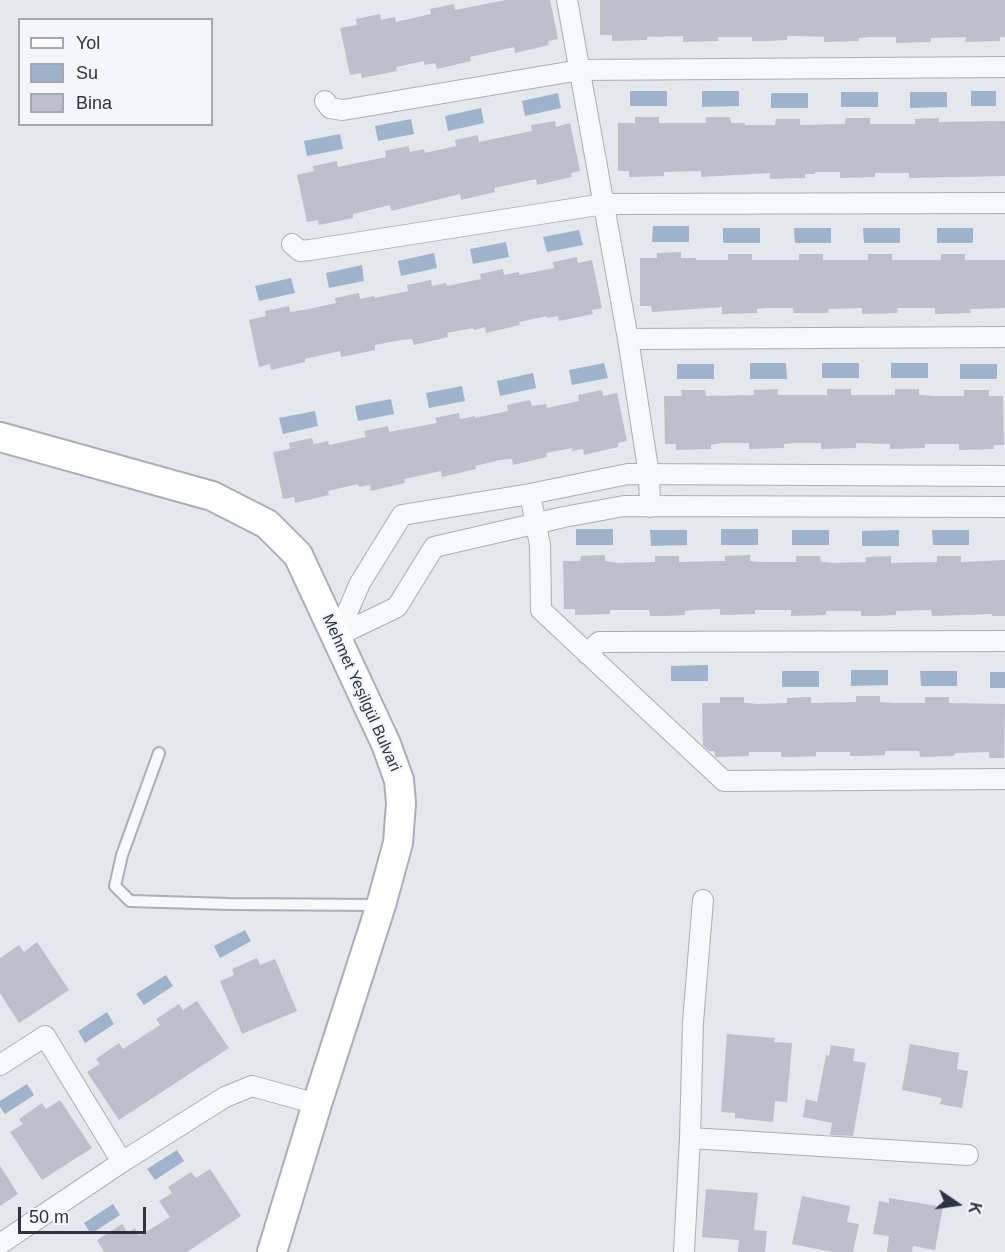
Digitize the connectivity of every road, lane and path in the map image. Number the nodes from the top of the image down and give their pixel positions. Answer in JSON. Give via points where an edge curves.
{"nodes":[{"id":1,"x":567,"y":0,"type":"edge"},
{"id":2,"x":1005,"y":67,"type":"edge"},
{"id":3,"x":580,"y":70,"type":"junction"},
{"id":4,"x":325,"y":101,"type":"dead end"},
{"id":5,"x":1005,"y":202,"type":"edge"},
{"id":6,"x":604,"y":204,"type":"junction"},
{"id":7,"x":292,"y":244,"type":"dead end"},
{"id":8,"x":1005,"y":337,"type":"edge"},
{"id":9,"x":628,"y":339,"type":"junction"},
{"id":10,"x":0,"y":437,"type":"edge"},
{"id":11,"x":649,"y":475,"type":"junction"},
{"id":12,"x":621,"y":476,"type":"junction"},
{"id":13,"x":1005,"y":476,"type":"edge"},
{"id":14,"x":530,"y":494,"type":"junction"},
{"id":15,"x":624,"y":506,"type":"junction"},
{"id":16,"x":650,"y":507,"type":"junction"},
{"id":17,"x":1005,"y":507,"type":"edge"},
{"id":18,"x":536,"y":525,"type":"junction"},
{"id":19,"x":337,"y":636,"type":"junction"},
{"id":20,"x":1005,"y":641,"type":"edge"},
{"id":21,"x":588,"y":654,"type":"junction"},
{"id":22,"x":159,"y":753,"type":"dead end"},
{"id":23,"x":1005,"y":779,"type":"edge"},
{"id":24,"x":703,"y":900,"type":"dead end"},
{"id":25,"x":381,"y":905,"type":"junction"},
{"id":26,"x":0,"y":1065,"type":"edge"},
{"id":27,"x":316,"y":1104,"type":"junction"},
{"id":28,"x":690,"y":1138,"type":"junction"},
{"id":29,"x":968,"y":1155,"type":"dead end"},
{"id":30,"x":122,"y":1162,"type":"junction"},
{"id":31,"x":0,"y":1244,"type":"edge"},
{"id":32,"x":272,"y":1252,"type":"edge"},
{"id":33,"x":684,"y":1252,"type":"edge"}],
"edges":[{"from":1,"to":3,"type":"street"},
{"from":2,"to":3,"type":"street"},
{"from":3,"to":4,"type":"street","via":[[343,110],[330,108]]},
{"from":3,"to":6,"type":"street"},
{"from":5,"to":6,"type":"street"},
{"from":6,"to":7,"type":"street","via":[[310,250],[300,251]]},
{"from":6,"to":9,"type":"street"},
{"from":8,"to":9,"type":"street"},
{"from":9,"to":11,"type":"street"},
{"from":10,"to":19,"type":"main road","name":"Mehmet Yeşilgül Bulvari","via":[[213,496],[267,524],[298,555]]},
{"from":11,"to":12,"type":"street"},
{"from":11,"to":13,"type":"street"},
{"from":11,"to":16,"type":"street"},
{"from":12,"to":14,"type":"street"},
{"from":12,"to":15,"type":"street"},
{"from":14,"to":18,"type":"street"},
{"from":14,"to":19,"type":"street","via":[[402,515],[360,584]]},
{"from":15,"to":16,"type":"street"},
{"from":15,"to":18,"type":"street"},
{"from":16,"to":17,"type":"street"},
{"from":18,"to":19,"type":"street","via":[[434,547],[397,607]]},
{"from":18,"to":21,"type":"street","via":[[541,610]]},
{"from":19,"to":25,"type":"main road","name":"Mehmet Yeşilgül Bulvari","via":[[399,780],[398,843]]},
{"from":20,"to":21,"type":"street","via":[[599,642]]},
{"from":21,"to":23,"type":"street","via":[[724,781]]},
{"from":22,"to":25,"type":"lane","via":[[122,855],[115,886],[130,901]]},
{"from":24,"to":28,"type":"street","via":[[693,1022]]},
{"from":25,"to":27,"type":"main road","name":"Mehmet Yeşilgül Bulvari"},
{"from":26,"to":30,"type":"street","via":[[45,1036]]},
{"from":27,"to":30,"type":"street","via":[[252,1086],[225,1097]]},
{"from":27,"to":32,"type":"main road","name":"Mehmet Yeşilgül Bulvari"},
{"from":28,"to":29,"type":"street"},
{"from":28,"to":33,"type":"street"},
{"from":30,"to":31,"type":"street"}]}
